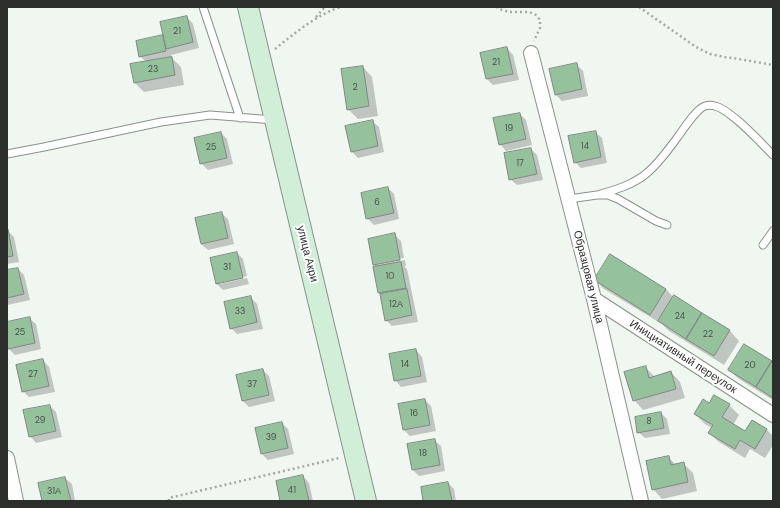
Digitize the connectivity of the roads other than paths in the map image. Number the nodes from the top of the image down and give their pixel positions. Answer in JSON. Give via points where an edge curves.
{"nodes":[{"id":1,"x":203,"y":7,"type":"edge"},
{"id":2,"x":248,"y":7,"type":"edge"},
{"id":3,"x":531,"y":53,"type":"road end"},
{"id":4,"x":240,"y":118,"type":"junction"},
{"id":5,"x":274,"y":120,"type":"junction"},
{"id":6,"x":7,"y":154,"type":"edge"},
{"id":7,"x":773,"y":155,"type":"edge"},
{"id":8,"x":597,"y":195,"type":"junction"},
{"id":9,"x":568,"y":199,"type":"junction"},
{"id":10,"x":667,"y":225,"type":"dead end"},
{"id":11,"x":773,"y":231,"type":"edge"},
{"id":12,"x":763,"y":245,"type":"dead end"},
{"id":13,"x":594,"y":299,"type":"junction"},
{"id":14,"x":773,"y":415,"type":"edge"},
{"id":15,"x":7,"y":458,"type":"edge"},
{"id":16,"x":16,"y":501,"type":"edge"},
{"id":17,"x":366,"y":501,"type":"edge"},
{"id":18,"x":641,"y":501,"type":"edge"}],
"edges":[{"from":1,"to":4,"type":"lane"},
{"from":2,"to":5,"type":"main road","name":"улица Акри"},
{"from":3,"to":9,"type":"street","name":"Образцовая улица"},
{"from":4,"to":5,"type":"lane"},
{"from":4,"to":6,"type":"lane","via":[[210,115],[161,122]]},
{"from":5,"to":17,"type":"main road","name":"улица Акри"},
{"from":7,"to":8,"type":"lane","via":[[733,116],[714,105],[706,105],[699,109],[647,173],[624,187]]},
{"from":8,"to":9,"type":"lane"},
{"from":8,"to":10,"type":"lane","via":[[608,195],[618,199]]},
{"from":9,"to":13,"type":"street","name":"Образцовая улица"},
{"from":11,"to":12,"type":"lane"},
{"from":13,"to":14,"type":"street","name":"Инициативный переулок"},
{"from":13,"to":18,"type":"street","name":"Образцовая улица"},
{"from":15,"to":16,"type":"street"}]}
